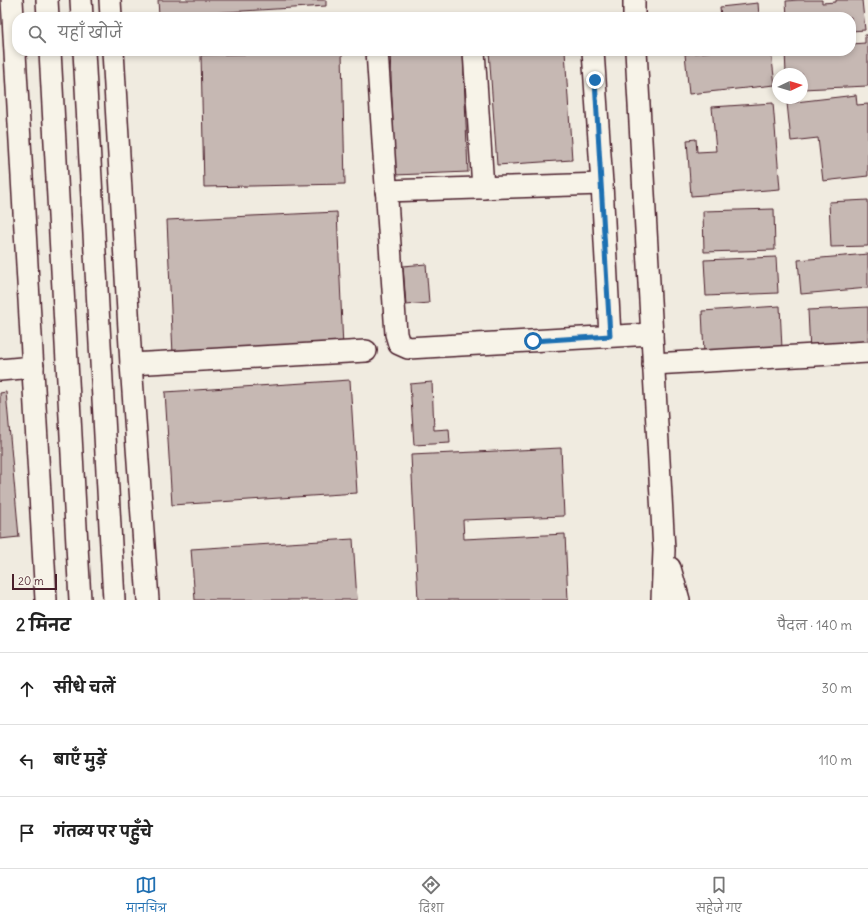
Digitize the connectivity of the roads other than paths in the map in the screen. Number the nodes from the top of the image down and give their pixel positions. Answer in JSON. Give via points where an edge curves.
{"nodes":[{"id":1,"x":12,"y":0,"type":"edge"},
{"id":2,"x":47,"y":0,"type":"edge"},
{"id":3,"x":81,"y":0,"type":"edge"},
{"id":4,"x":110,"y":0,"type":"edge"},
{"id":5,"x":634,"y":0,"type":"edge"},
{"id":6,"x":48,"y":12,"type":"edge"},
{"id":7,"x":82,"y":12,"type":"edge"},
{"id":8,"x":111,"y":12,"type":"edge"},
{"id":9,"x":634,"y":12,"type":"edge"},
{"id":10,"x":8,"y":49,"type":"edge"},
{"id":11,"x":50,"y":56,"type":"edge"},
{"id":12,"x":84,"y":56,"type":"edge"},
{"id":13,"x":113,"y":56,"type":"edge"},
{"id":14,"x":377,"y":56,"type":"edge"},
{"id":15,"x":474,"y":56,"type":"edge"},
{"id":16,"x":592,"y":56,"type":"edge"},
{"id":17,"x":636,"y":56,"type":"edge"},
{"id":18,"x":602,"y":184,"type":"junction"},
{"id":19,"x":484,"y":188,"type":"junction"},
{"id":20,"x":386,"y":191,"type":"junction"},
{"id":21,"x":652,"y":334,"type":"junction"},
{"id":22,"x":610,"y":336,"type":"junction"},
{"id":23,"x":366,"y":351,"type":"dead end"},
{"id":24,"x":868,"y":352,"type":"edge"},
{"id":25,"x":131,"y":364,"type":"junction"},
{"id":26,"x":653,"y":364,"type":"junction"},
{"id":27,"x":33,"y":367,"type":"junction"},
{"id":28,"x":0,"y":370,"type":"edge"},
{"id":29,"x":664,"y":550,"type":"junction"},
{"id":30,"x":46,"y":600,"type":"edge"},
{"id":31,"x":80,"y":600,"type":"edge"},
{"id":32,"x":114,"y":600,"type":"edge"},
{"id":33,"x":148,"y":600,"type":"edge"},
{"id":34,"x":662,"y":600,"type":"edge"},
{"id":35,"x":679,"y":600,"type":"edge"}],
"edges":[{"from":1,"to":10,"type":"street"},
{"from":2,"to":6,"type":"street"},
{"from":3,"to":7,"type":"street"},
{"from":4,"to":8,"type":"street"},
{"from":5,"to":9,"type":"street"},
{"from":10,"to":27,"type":"street"},
{"from":11,"to":31,"type":"street"},
{"from":12,"to":32,"type":"street"},
{"from":13,"to":25,"type":"street"},
{"from":14,"to":20,"type":"street"},
{"from":15,"to":19,"type":"street"},
{"from":16,"to":18,"type":"street"},
{"from":17,"to":21,"type":"street"},
{"from":18,"to":19,"type":"street"},
{"from":18,"to":22,"type":"street"},
{"from":19,"to":20,"type":"street"},
{"from":20,"to":22,"type":"street","via":[[396,334],[399,344],[408,348]]},
{"from":21,"to":22,"type":"street"},
{"from":21,"to":26,"type":"street"},
{"from":23,"to":25,"type":"street"},
{"from":24,"to":26,"type":"street"},
{"from":25,"to":33,"type":"street"},
{"from":26,"to":29,"type":"street"},
{"from":27,"to":28,"type":"street"},
{"from":27,"to":30,"type":"street"},
{"from":29,"to":34,"type":"street"},
{"from":29,"to":35,"type":"street"}]}
